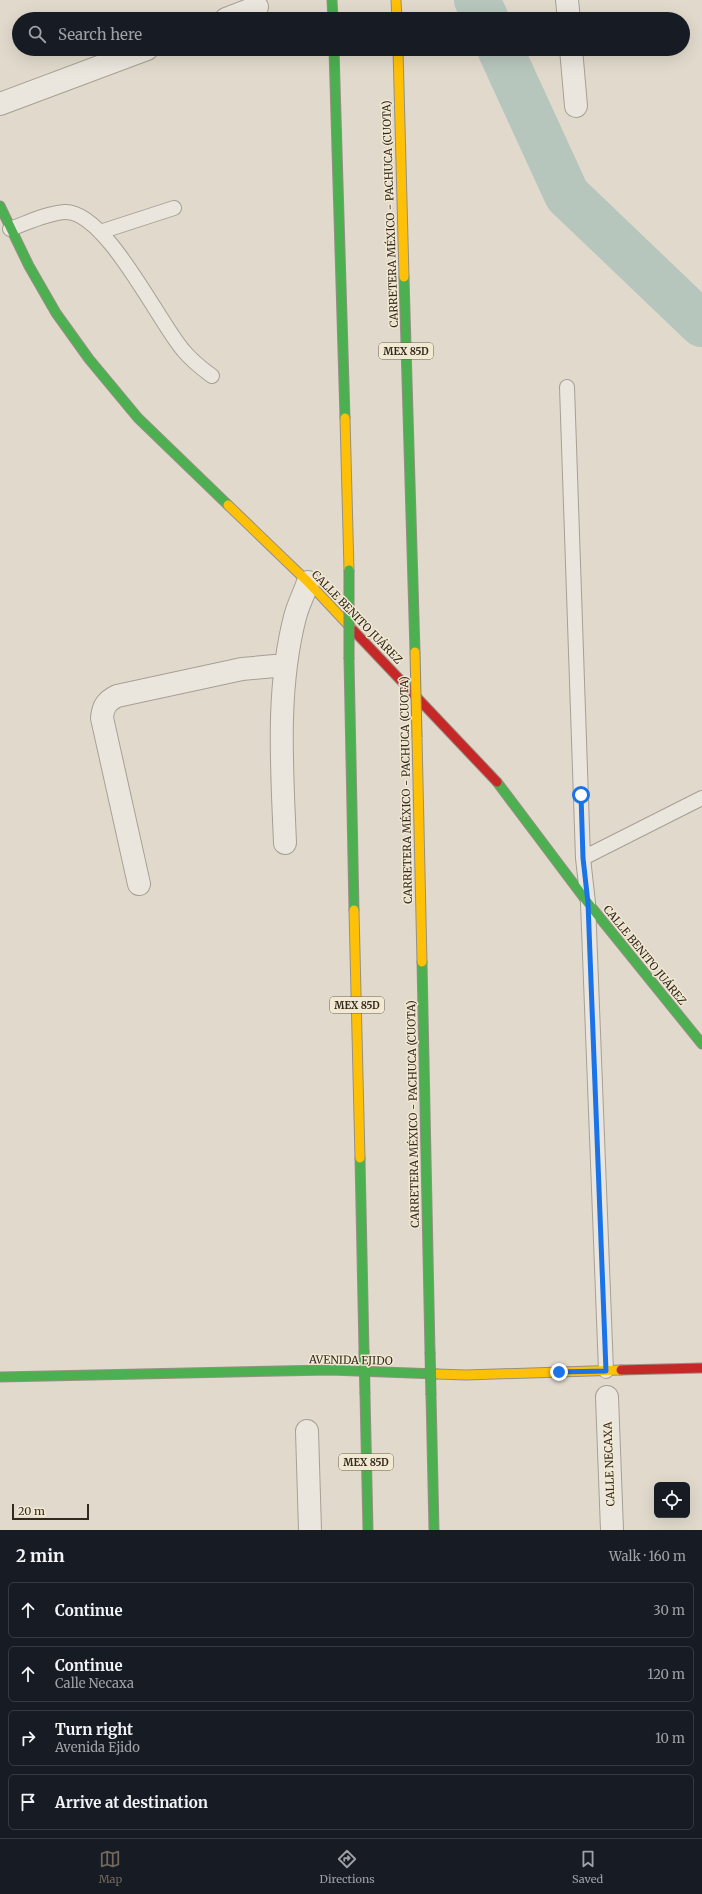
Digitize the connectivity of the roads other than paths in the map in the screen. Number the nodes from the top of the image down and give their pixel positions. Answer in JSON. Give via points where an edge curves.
{"nodes":[{"id":1,"x":332,"y":0,"type":"edge"},
{"id":2,"x":396,"y":0,"type":"edge"},
{"id":3,"x":567,"y":0,"type":"edge"},
{"id":4,"x":257,"y":7,"type":"dead end"},
{"id":5,"x":244,"y":12,"type":"edge"},
{"id":6,"x":333,"y":12,"type":"edge"},
{"id":7,"x":397,"y":12,"type":"edge"},
{"id":8,"x":568,"y":12,"type":"edge"},
{"id":9,"x":127,"y":56,"type":"edge"},
{"id":10,"x":334,"y":56,"type":"edge"},
{"id":11,"x":398,"y":56,"type":"edge"},
{"id":12,"x":572,"y":56,"type":"edge"},
{"id":13,"x":0,"y":104,"type":"edge"},
{"id":14,"x":576,"y":106,"type":"dead end"},
{"id":15,"x":0,"y":206,"type":"edge"},
{"id":16,"x":174,"y":208,"type":"dead end"},
{"id":17,"x":10,"y":229,"type":"junction"},
{"id":18,"x":100,"y":232,"type":"junction"},
{"id":19,"x":212,"y":376,"type":"dead end"},
{"id":20,"x":567,"y":387,"type":"dead end"},
{"id":21,"x":308,"y":582,"type":"junction"},
{"id":22,"x":286,"y":665,"type":"junction"},
{"id":23,"x":702,"y":798,"type":"edge"},
{"id":24,"x":285,"y":843,"type":"dead end"},
{"id":25,"x":583,"y":858,"type":"junction"},
{"id":26,"x":139,"y":884,"type":"dead end"},
{"id":27,"x":588,"y":903,"type":"junction"},
{"id":28,"x":702,"y":1044,"type":"edge"},
{"id":29,"x":702,"y":1368,"type":"edge"},
{"id":30,"x":606,"y":1371,"type":"junction"},
{"id":31,"x":0,"y":1377,"type":"edge"},
{"id":32,"x":607,"y":1397,"type":"dead end"},
{"id":33,"x":307,"y":1431,"type":"dead end"},
{"id":34,"x":310,"y":1530,"type":"edge"},
{"id":35,"x":368,"y":1530,"type":"edge"},
{"id":36,"x":434,"y":1530,"type":"edge"},
{"id":37,"x":612,"y":1530,"type":"edge"}],
"edges":[{"from":1,"to":6,"type":"main road"},
{"from":2,"to":7,"type":"main road"},
{"from":3,"to":8,"type":"street"},
{"from":4,"to":5,"type":"street"},
{"from":9,"to":13,"type":"street"},
{"from":10,"to":35,"type":"main road","number":"MEX 85D","bridge":true,"via":[[349,570]]},
{"from":11,"to":36,"type":"main road","name":"CARRETERA MÉXICO - PACHUCA (CUOTA)","number":"MEX 85D","bridge":true,"via":[[418,738]]},
{"from":12,"to":14,"type":"street"},
{"from":15,"to":17,"type":"main road","name":"CALLE BENITO JUÁREZ"},
{"from":16,"to":18,"type":"lane"},
{"from":17,"to":18,"type":"lane","via":[[66,212],[79,216]]},
{"from":17,"to":21,"type":"main road","name":"CALLE BENITO JUÁREZ","via":[[56,313],[89,359],[138,418]]},
{"from":18,"to":19,"type":"lane","via":[[128,264],[182,349]]},
{"from":20,"to":25,"type":"lane"},
{"from":21,"to":22,"type":"street","via":[[296,615]]},
{"from":21,"to":27,"type":"main road","name":"CALLE BENITO JUÁREZ","via":[[496,781]]},
{"from":22,"to":24,"type":"street","via":[[281,742]]},
{"from":22,"to":26,"type":"street","via":[[242,669],[117,696],[106,704],[102,718]]},
{"from":23,"to":25,"type":"lane"},
{"from":25,"to":27,"type":"lane"},
{"from":27,"to":28,"type":"main road","name":"CALLE BENITO JUÁREZ"},
{"from":27,"to":30,"type":"lane"},
{"from":29,"to":30,"type":"main road","name":"AVENIDA EJIDO"},
{"from":30,"to":31,"type":"main road","name":"AVENIDA EJIDO","via":[[466,1375],[330,1370]]},
{"from":32,"to":37,"type":"street","name":"CALLE NECAXA"},
{"from":33,"to":34,"type":"street"}]}
